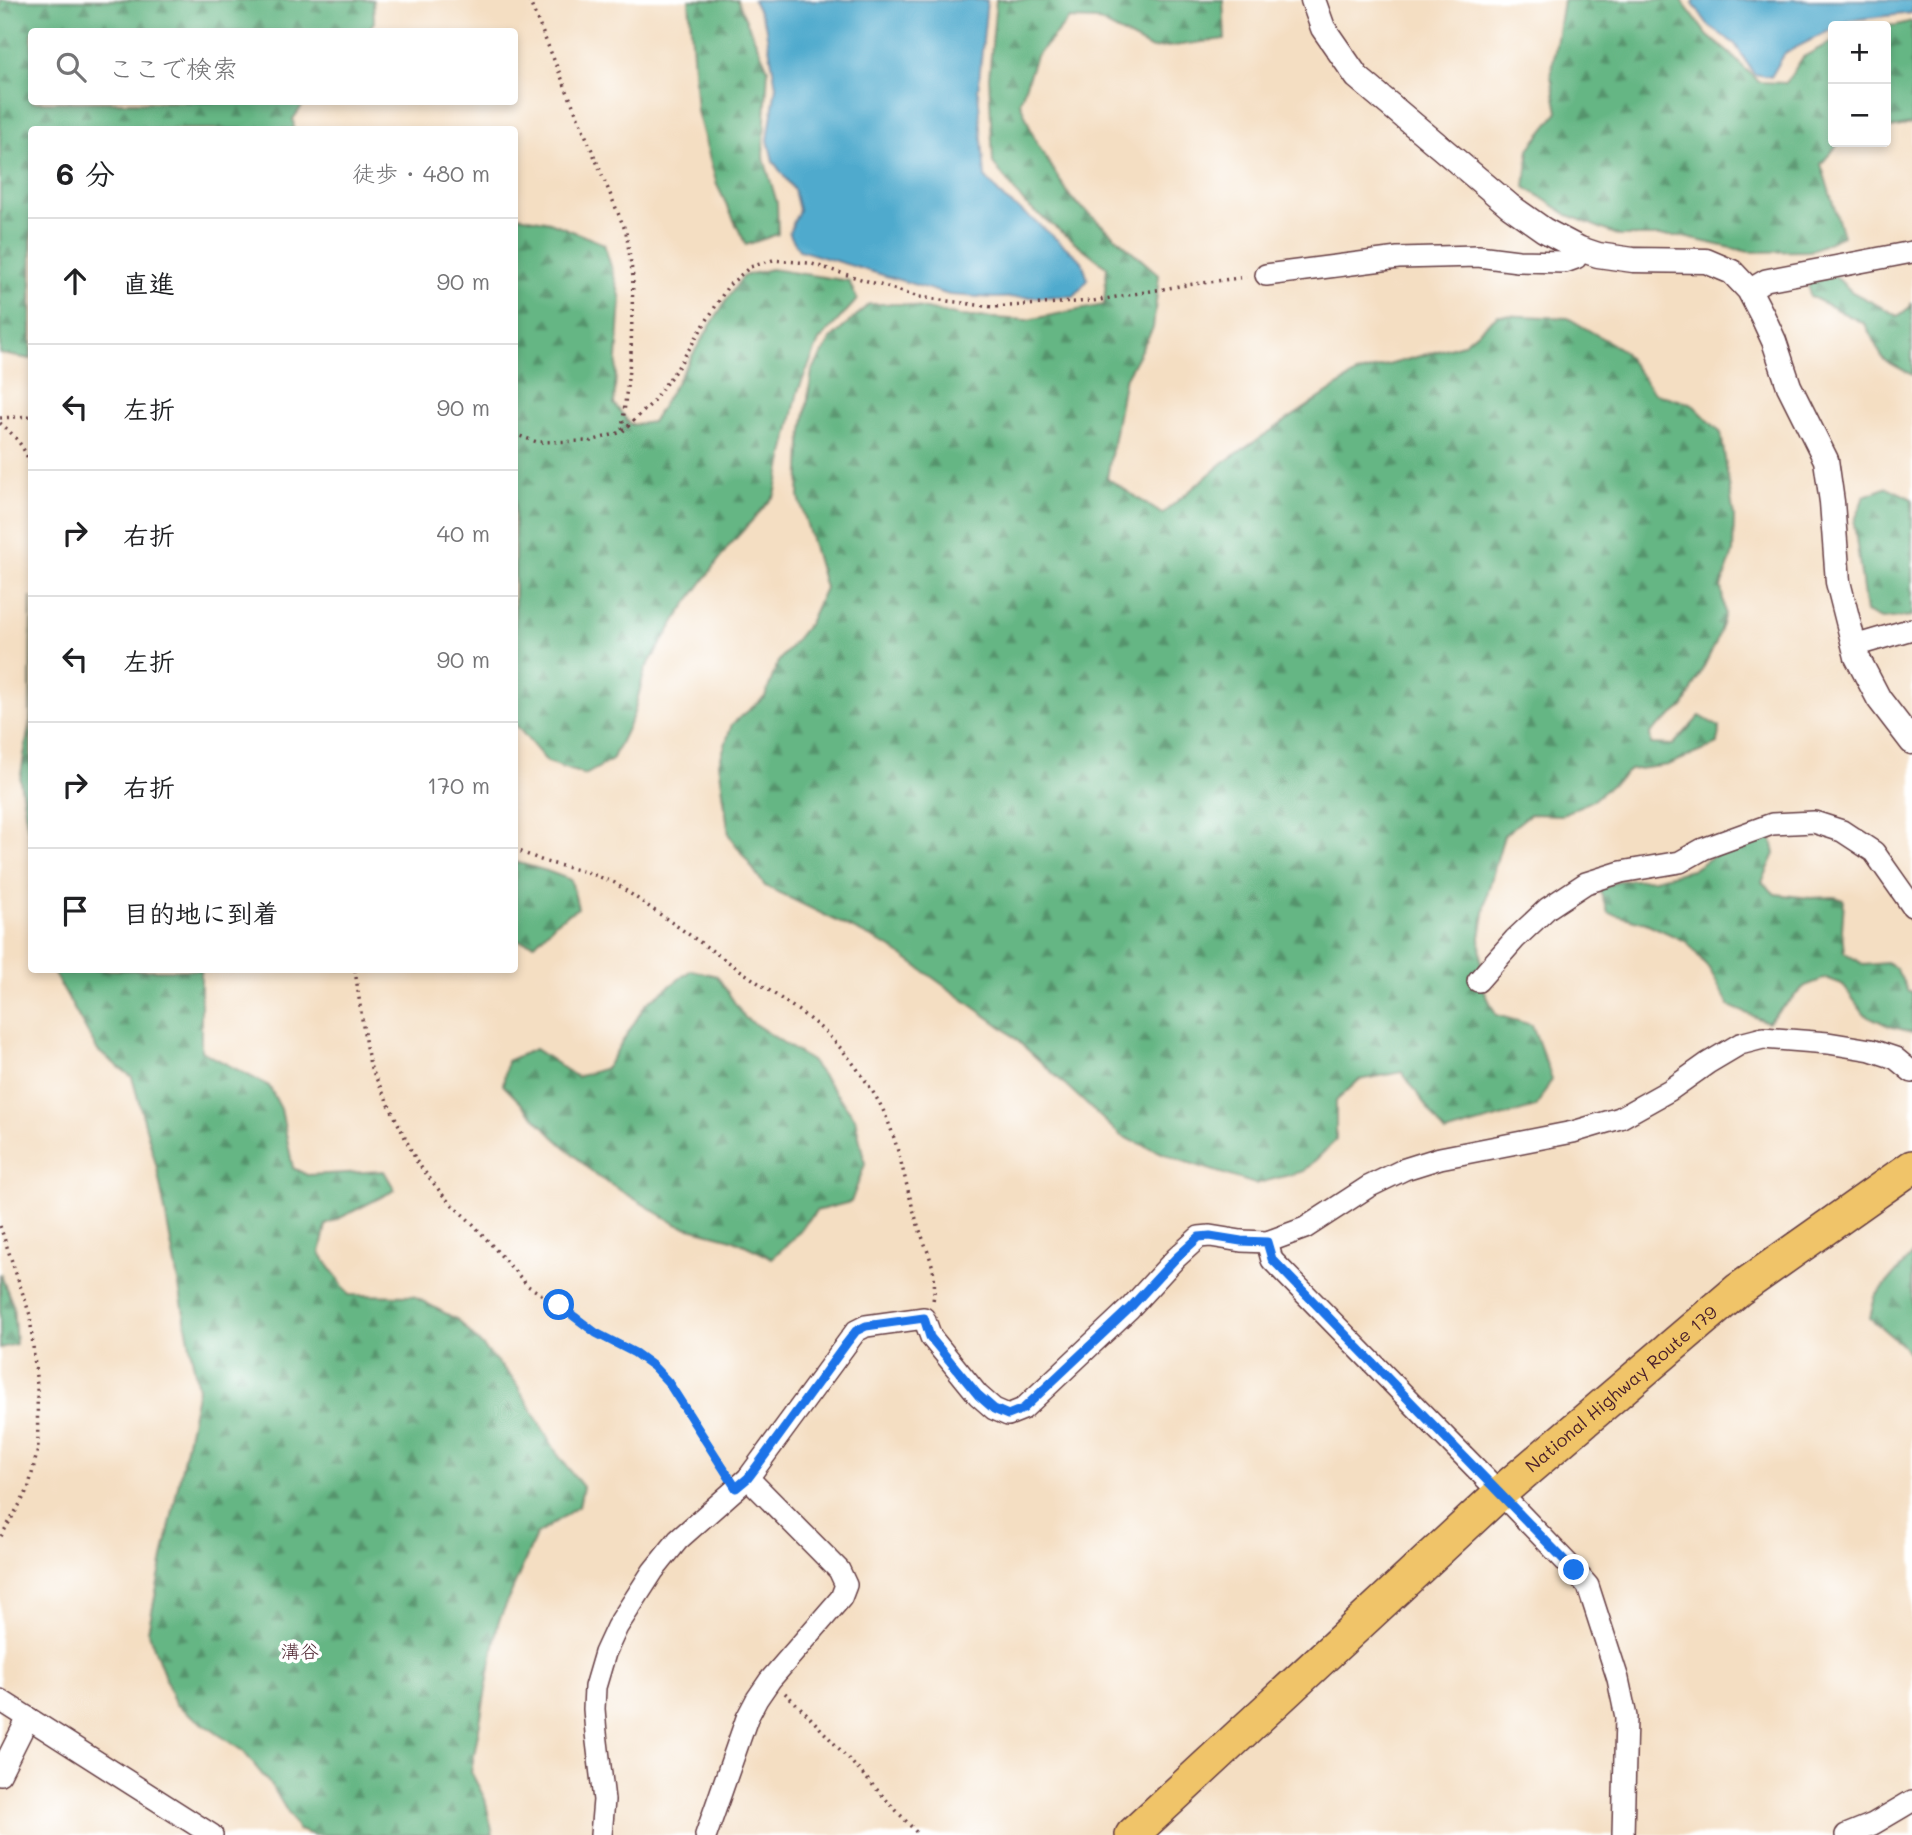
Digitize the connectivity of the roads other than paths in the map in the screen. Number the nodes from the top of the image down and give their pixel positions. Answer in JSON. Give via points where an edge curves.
{"nodes":[{"id":1,"x":1313,"y":0,"type":"edge"},
{"id":2,"x":1580,"y":249,"type":"junction"},
{"id":3,"x":1912,"y":252,"type":"edge"},
{"id":4,"x":1266,"y":275,"type":"road end"},
{"id":5,"x":1749,"y":290,"type":"junction"},
{"id":6,"x":1912,"y":629,"type":"edge"},
{"id":7,"x":1854,"y":646,"type":"junction"},
{"id":8,"x":1912,"y":742,"type":"edge"},
{"id":9,"x":1912,"y":906,"type":"edge"},
{"id":10,"x":1478,"y":981,"type":"dead end"},
{"id":11,"x":1912,"y":1072,"type":"edge"},
{"id":12,"x":1912,"y":1167,"type":"edge"},
{"id":13,"x":1267,"y":1242,"type":"junction"},
{"id":14,"x":742,"y":1483,"type":"junction"},
{"id":15,"x":1500,"y":1493,"type":"junction"},
{"id":16,"x":0,"y":1700,"type":"edge"},
{"id":17,"x":28,"y":1718,"type":"junction"},
{"id":18,"x":0,"y":1774,"type":"edge"},
{"id":19,"x":1912,"y":1801,"type":"edge"},
{"id":20,"x":212,"y":1835,"type":"edge"},
{"id":21,"x":601,"y":1835,"type":"edge"},
{"id":22,"x":706,"y":1835,"type":"edge"},
{"id":23,"x":1132,"y":1835,"type":"edge"},
{"id":24,"x":1623,"y":1835,"type":"edge"},
{"id":25,"x":1846,"y":1835,"type":"edge"}],
"edges":[{"from":1,"to":2,"type":"street","via":[[1323,28],[1357,77],[1510,206]]},
{"from":2,"to":4,"type":"street","via":[[1576,258],[1565,262],[1478,256],[1398,258]]},
{"from":2,"to":5,"type":"street","via":[[1633,260],[1706,261],[1732,272]]},
{"from":3,"to":5,"type":"street","via":[[1766,280]]},
{"from":5,"to":7,"type":"street","via":[[1826,460],[1838,582]]},
{"from":6,"to":7,"type":"street"},
{"from":7,"to":8,"type":"street","via":[[1879,699]]},
{"from":9,"to":10,"type":"street","via":[[1874,852],[1842,831],[1814,822],[1772,824],[1680,862],[1586,883],[1548,908]]},
{"from":11,"to":13,"type":"street","via":[[1895,1058],[1828,1043],[1763,1038],[1740,1044],[1620,1118],[1405,1168],[1305,1228]]},
{"from":12,"to":15,"type":"highway","name":"National Highway Route 179","via":[[1738,1290]]},
{"from":13,"to":14,"type":"street","via":[[1199,1237],[1033,1400],[1008,1415],[978,1395],[930,1337],[924,1318],[866,1326],[856,1331]]},
{"from":13,"to":15,"type":"street","via":[[1272,1259]]},
{"from":14,"to":21,"type":"street","via":[[678,1540],[653,1571],[605,1653],[594,1709],[604,1800]]},
{"from":14,"to":22,"type":"street","via":[[839,1570],[846,1585],[841,1598],[757,1699]]},
{"from":15,"to":23,"type":"highway","name":"National Highway Route 179"},
{"from":15,"to":24,"type":"street","via":[[1588,1586],[1626,1717]]},
{"from":16,"to":17,"type":"street"},
{"from":17,"to":18,"type":"street"},
{"from":17,"to":20,"type":"street"},
{"from":19,"to":25,"type":"street"}]}
